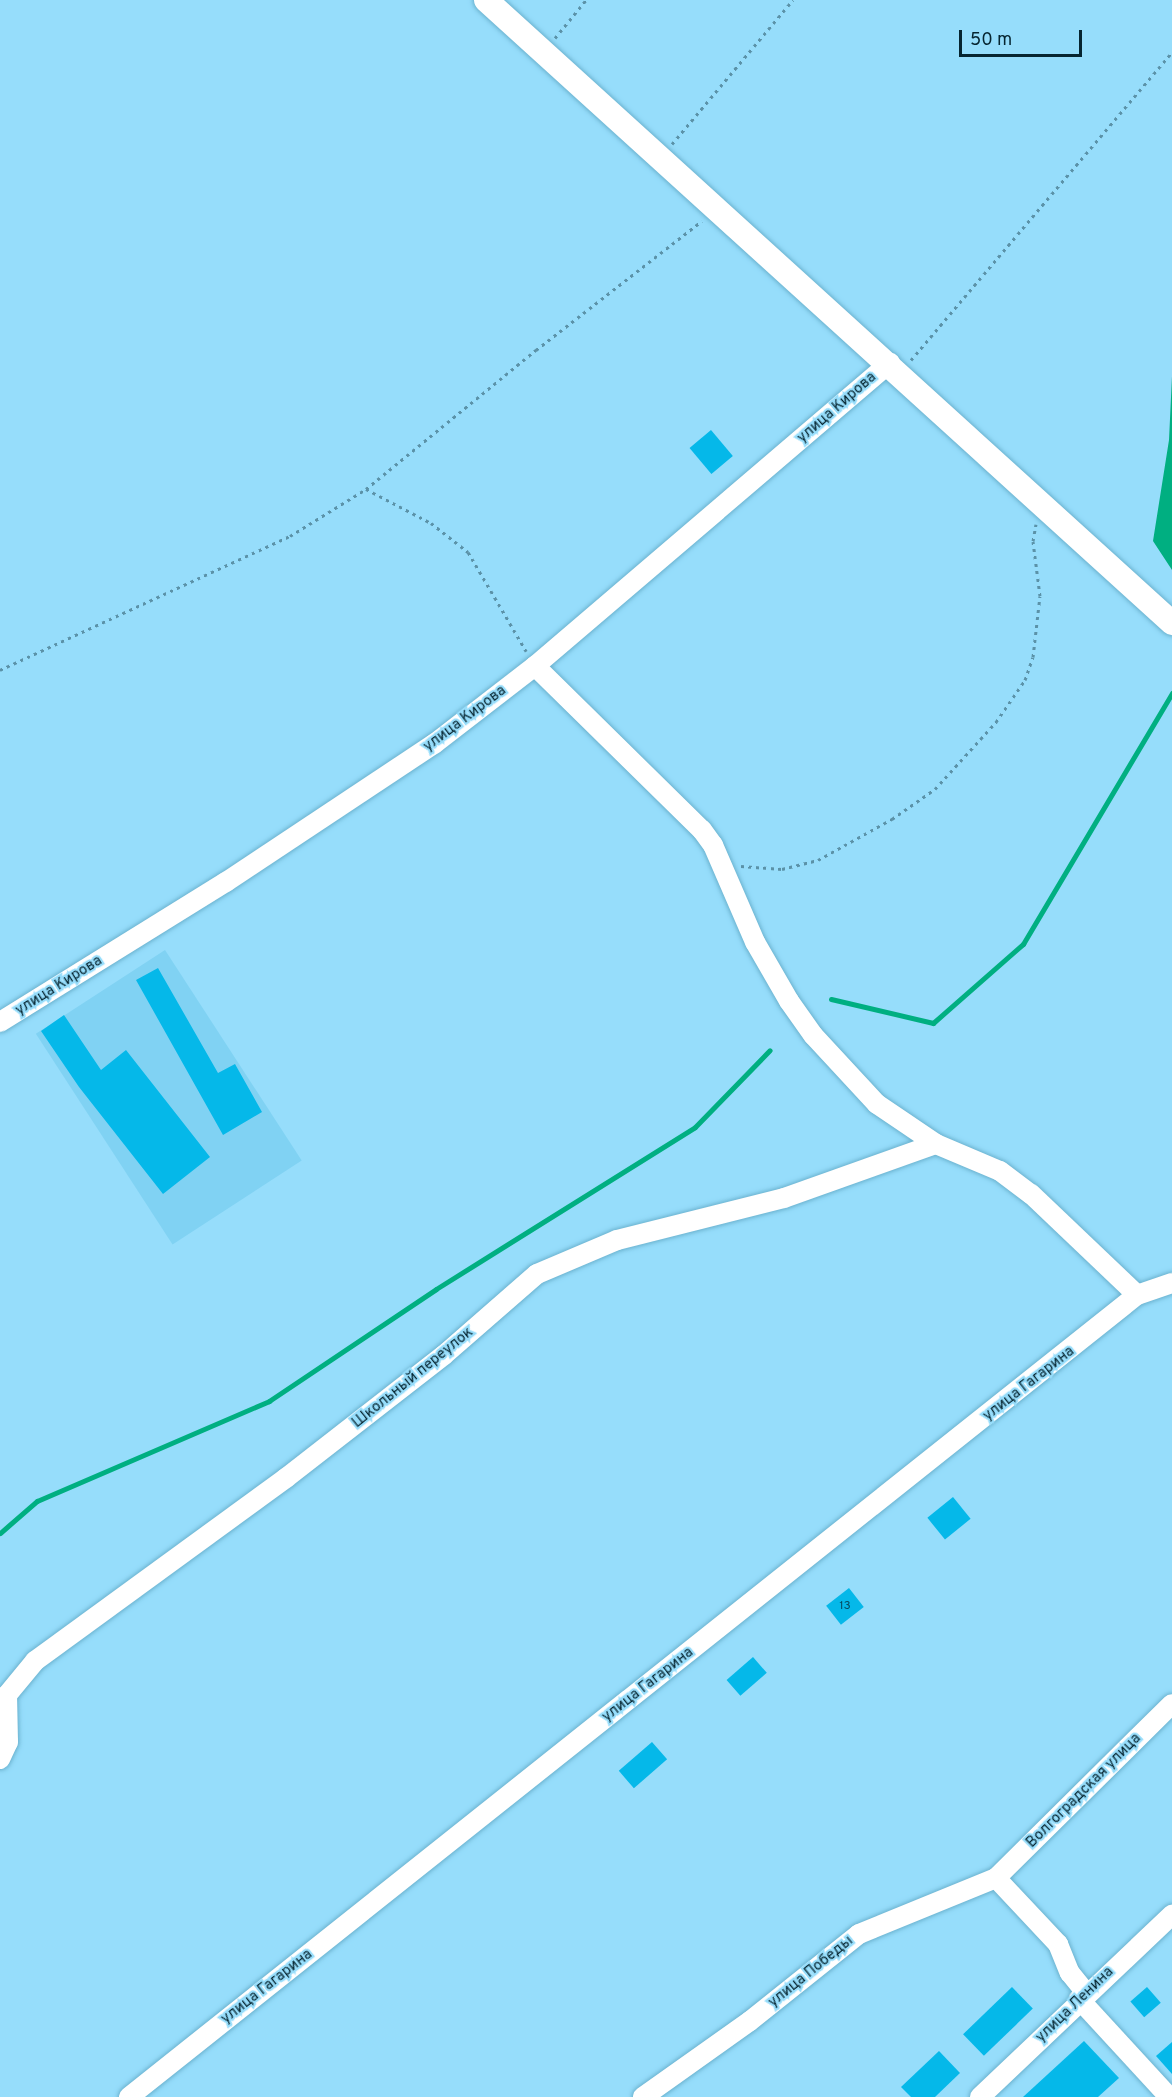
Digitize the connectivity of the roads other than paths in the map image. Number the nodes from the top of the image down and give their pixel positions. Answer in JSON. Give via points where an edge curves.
{"nodes":[{"id":1,"x":486,"y":0,"type":"edge"},
{"id":2,"x":895,"y":368,"type":"junction"},
{"id":3,"x":1172,"y":623,"type":"edge"},
{"id":4,"x":535,"y":666,"type":"junction"},
{"id":5,"x":0,"y":1022,"type":"edge"},
{"id":6,"x":936,"y":1144,"type":"junction"},
{"id":7,"x":1172,"y":1283,"type":"edge"},
{"id":8,"x":1137,"y":1295,"type":"junction"},
{"id":9,"x":1172,"y":1704,"type":"edge"},
{"id":10,"x":0,"y":1759,"type":"edge"},
{"id":11,"x":996,"y":1878,"type":"junction"},
{"id":12,"x":1172,"y":1915,"type":"edge"},
{"id":13,"x":1083,"y":1996,"type":"junction"},
{"id":14,"x":129,"y":2097,"type":"edge"},
{"id":15,"x":643,"y":2097,"type":"edge"},
{"id":16,"x":980,"y":2097,"type":"edge"},
{"id":17,"x":1169,"y":2097,"type":"edge"}],
"edges":[{"from":1,"to":2,"type":"main road"},
{"from":2,"to":3,"type":"main road"},
{"from":2,"to":4,"type":"street","name":"улица Кирова"},
{"from":4,"to":5,"type":"street","name":"улица Кирова","via":[[434,744],[226,882]]},
{"from":4,"to":6,"type":"street","via":[[702,830],[722,864],[755,942],[813,1035],[877,1104]]},
{"from":6,"to":8,"type":"street","via":[[1000,1172],[1031,1194]]},
{"from":6,"to":10,"type":"street","name":"Школьный переулок","via":[[784,1198],[617,1240],[537,1274],[444,1355],[286,1478],[34,1661],[7,1695],[8,1742]]},
{"from":7,"to":8,"type":"street","name":"улица Гагарина"},
{"from":8,"to":14,"type":"street","name":"улица Гагарина"},
{"from":9,"to":11,"type":"street","name":"Волгоградская улица"},
{"from":11,"to":13,"type":"street","via":[[1058,1944]]},
{"from":11,"to":15,"type":"street","name":"улица Победы","via":[[859,1934],[750,2021]]},
{"from":12,"to":13,"type":"street","name":"улица Ленина"},
{"from":13,"to":16,"type":"street","name":"улица Ленина"},
{"from":13,"to":17,"type":"street"}]}
